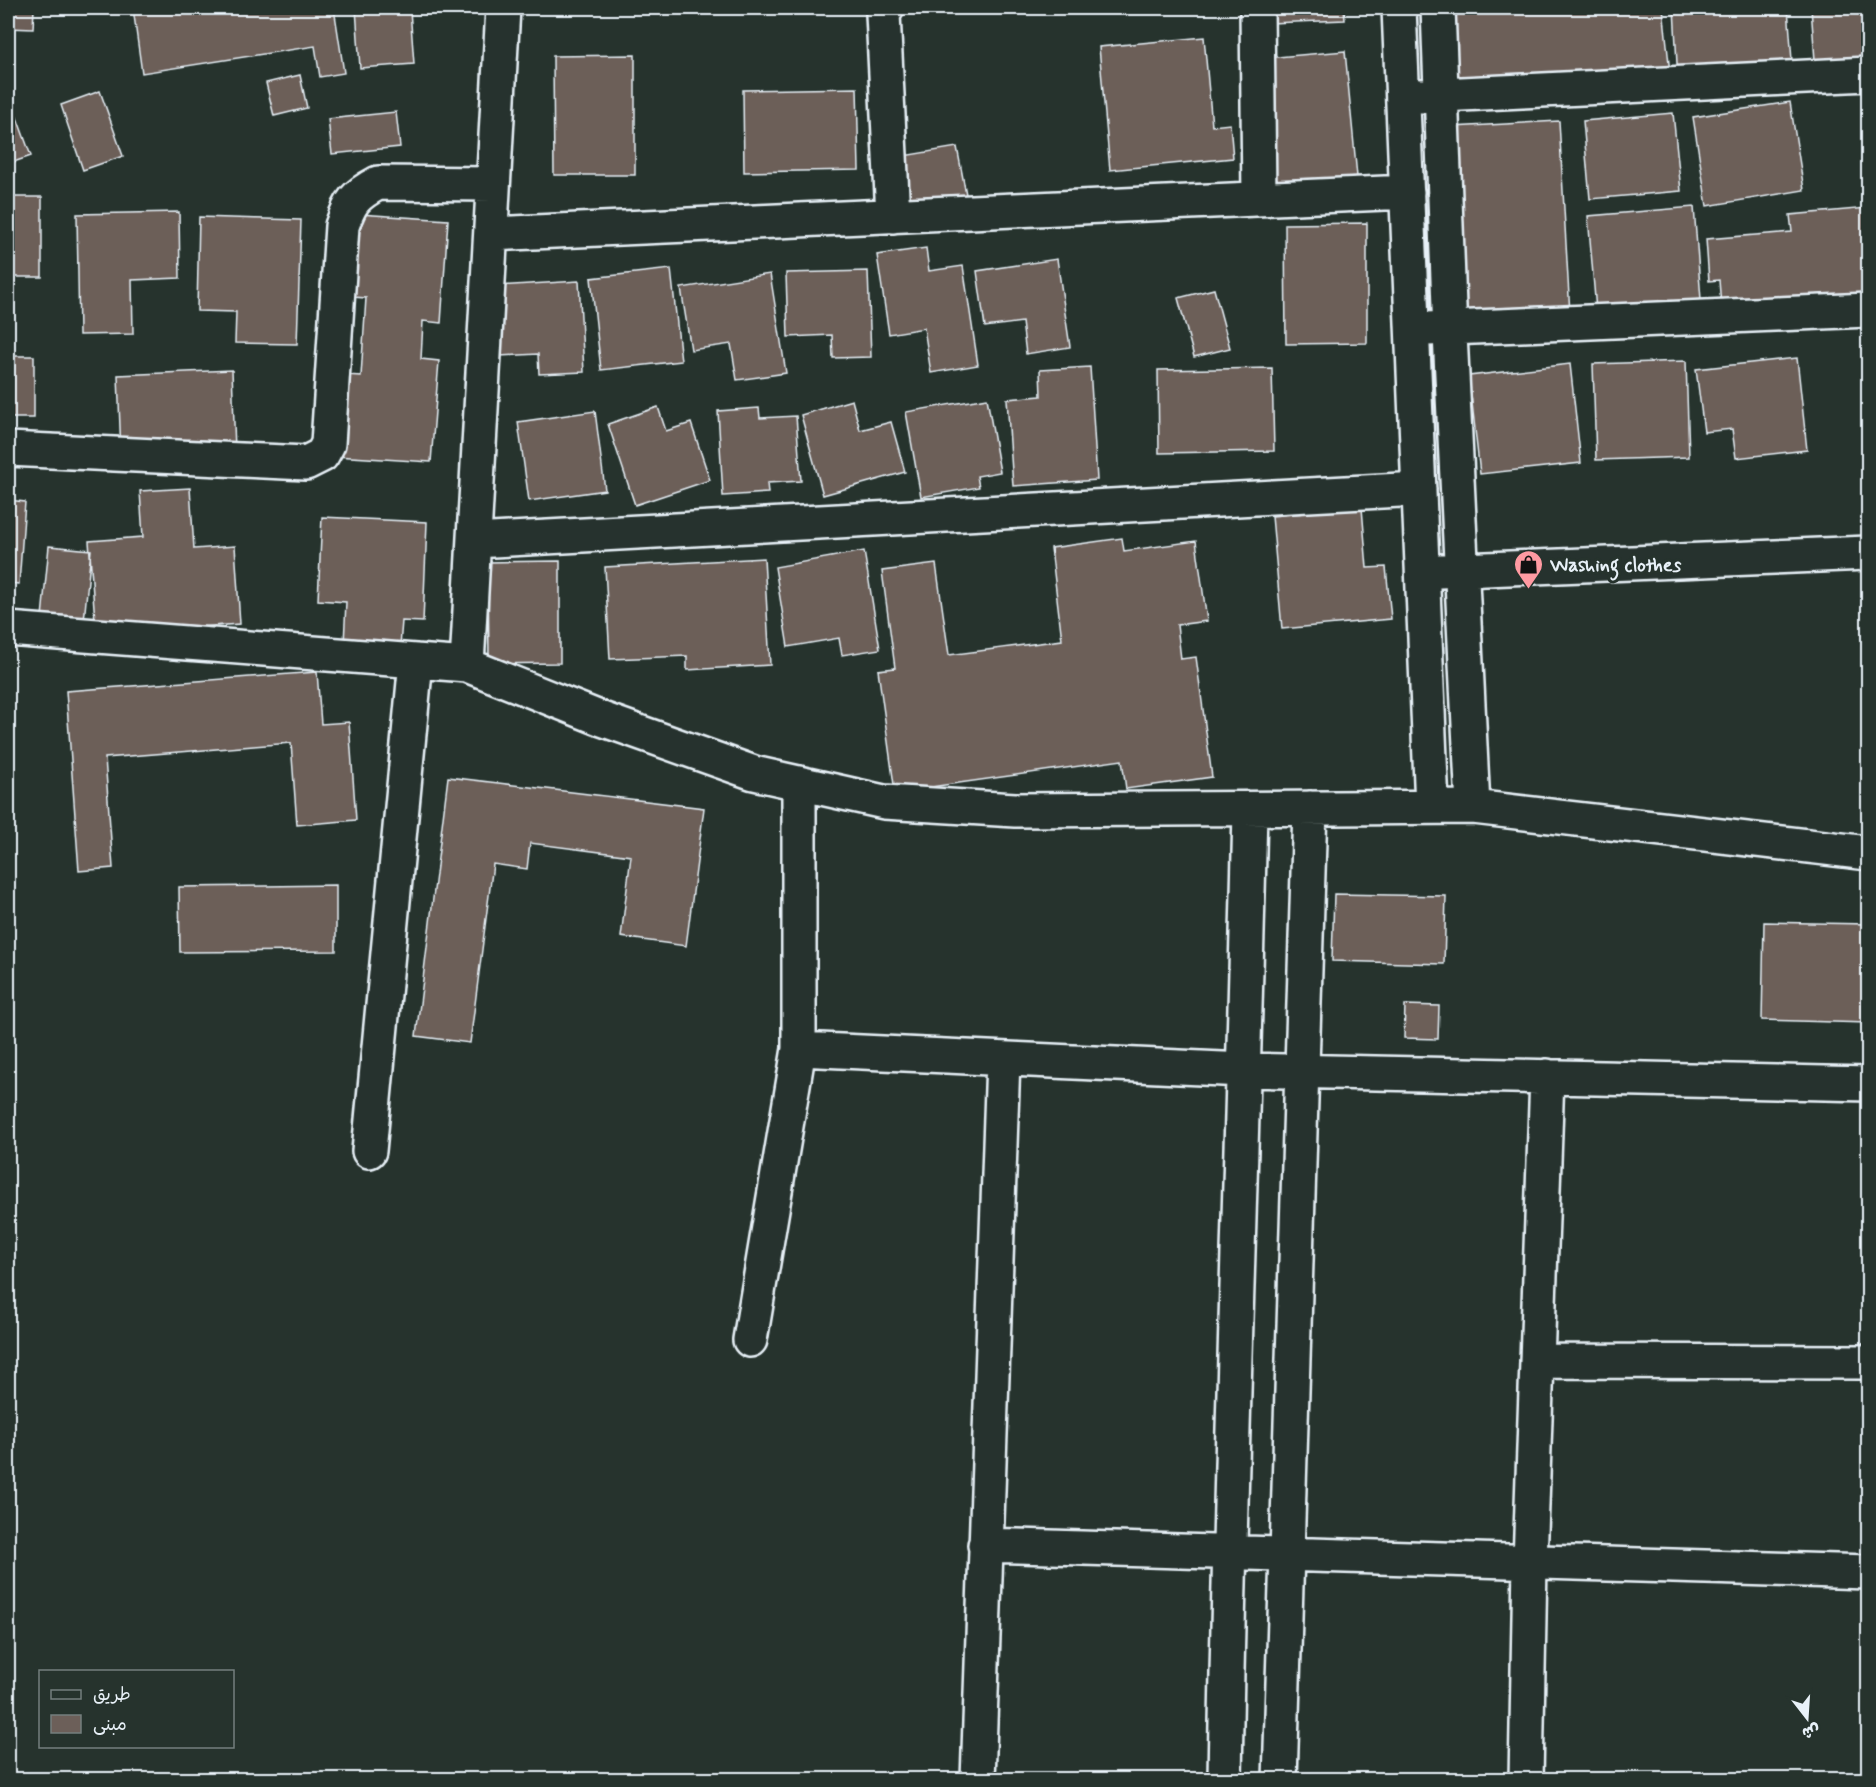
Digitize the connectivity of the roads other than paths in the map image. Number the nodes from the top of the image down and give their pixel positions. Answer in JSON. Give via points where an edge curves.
{"nodes":[{"id":1,"x":503,"y":8,"type":"edge"},
{"id":2,"x":887,"y":8,"type":"edge"},
{"id":3,"x":1257,"y":8,"type":"edge"},
{"id":4,"x":1399,"y":8,"type":"edge"},
{"id":5,"x":1438,"y":8,"type":"edge"},
{"id":6,"x":1869,"y":74,"type":"edge"},
{"id":7,"x":1441,"y":95,"type":"junction"},
{"id":8,"x":1403,"y":97,"type":"junction"},
{"id":9,"x":494,"y":184,"type":"junction"},
{"id":10,"x":1407,"y":192,"type":"junction"},
{"id":11,"x":1259,"y":199,"type":"junction"},
{"id":12,"x":892,"y":216,"type":"junction"},
{"id":13,"x":490,"y":234,"type":"junction"},
{"id":14,"x":1869,"y":310,"type":"edge"},
{"id":15,"x":1450,"y":328,"type":"junction"},
{"id":16,"x":1413,"y":329,"type":"junction"},
{"id":17,"x":8,"y":449,"type":"edge"},
{"id":18,"x":1419,"y":489,"type":"junction"},
{"id":19,"x":474,"y":541,"type":"junction"},
{"id":20,"x":1869,"y":553,"type":"edge"},
{"id":21,"x":1461,"y":570,"type":"junction"},
{"id":22,"x":1422,"y":572,"type":"junction"},
{"id":23,"x":8,"y":629,"type":"edge"},
{"id":24,"x":416,"y":661,"type":"junction"},
{"id":25,"x":467,"y":665,"type":"junction"},
{"id":26,"x":799,"y":783,"type":"junction"},
{"id":27,"x":1432,"y":807,"type":"junction"},
{"id":28,"x":1473,"y":807,"type":"junction"},
{"id":29,"x":1310,"y":808,"type":"junction"},
{"id":30,"x":1250,"y":809,"type":"junction"},
{"id":31,"x":1869,"y":853,"type":"edge"},
{"id":32,"x":799,"y":1049,"type":"junction"},
{"id":33,"x":1003,"y":1059,"type":"junction"},
{"id":34,"x":1244,"y":1070,"type":"junction"},
{"id":35,"x":1302,"y":1071,"type":"junction"},
{"id":36,"x":1547,"y":1076,"type":"junction"},
{"id":37,"x":1869,"y":1084,"type":"edge"},
{"id":38,"x":369,"y":1150,"type":"dead end"},
{"id":39,"x":750,"y":1340,"type":"dead end"},
{"id":40,"x":1537,"y":1361,"type":"junction"},
{"id":41,"x":1869,"y":1362,"type":"edge"},
{"id":42,"x":985,"y":1545,"type":"junction"},
{"id":43,"x":1228,"y":1552,"type":"junction"},
{"id":44,"x":1287,"y":1555,"type":"junction"},
{"id":45,"x":1530,"y":1562,"type":"junction"},
{"id":46,"x":1869,"y":1572,"type":"edge"},
{"id":47,"x":978,"y":1779,"type":"edge"},
{"id":48,"x":1225,"y":1779,"type":"edge"},
{"id":49,"x":1280,"y":1779,"type":"edge"},
{"id":50,"x":1526,"y":1779,"type":"edge"}],
"edges":[{"from":1,"to":9,"type":"street"},
{"from":2,"to":12,"type":"street","via":[[883,14]]},
{"from":3,"to":11,"type":"street"},
{"from":4,"to":8,"type":"street"},
{"from":5,"to":7,"type":"street"},
{"from":6,"to":7,"type":"street"},
{"from":7,"to":8,"type":"street"},
{"from":7,"to":15,"type":"street"},
{"from":8,"to":10,"type":"street"},
{"from":9,"to":13,"type":"street"},
{"from":9,"to":17,"type":"street","via":[[378,183],[349,206],[342,226],[328,444],[314,459],[306,463]]},
{"from":10,"to":11,"type":"street"},
{"from":10,"to":16,"type":"street"},
{"from":11,"to":12,"type":"street"},
{"from":12,"to":13,"type":"street"},
{"from":13,"to":19,"type":"street"},
{"from":14,"to":15,"type":"street"},
{"from":15,"to":16,"type":"street"},
{"from":15,"to":21,"type":"street"},
{"from":16,"to":18,"type":"street"},
{"from":18,"to":19,"type":"street"},
{"from":18,"to":22,"type":"street"},
{"from":19,"to":25,"type":"street"},
{"from":20,"to":21,"type":"street"},
{"from":21,"to":22,"type":"street"},
{"from":21,"to":28,"type":"street"},
{"from":22,"to":27,"type":"street"},
{"from":23,"to":24,"type":"street"},
{"from":24,"to":25,"type":"street"},
{"from":24,"to":38,"type":"street"},
{"from":25,"to":26,"type":"street","via":[[612,723],[754,772]]},
{"from":26,"to":30,"type":"street","via":[[884,802],[1016,810]]},
{"from":26,"to":32,"type":"street"},
{"from":27,"to":28,"type":"street"},
{"from":27,"to":29,"type":"street"},
{"from":28,"to":31,"type":"street"},
{"from":29,"to":30,"type":"street"},
{"from":29,"to":35,"type":"street"},
{"from":30,"to":34,"type":"street"},
{"from":32,"to":33,"type":"street"},
{"from":32,"to":39,"type":"street"},
{"from":33,"to":34,"type":"street"},
{"from":33,"to":42,"type":"street"},
{"from":34,"to":35,"type":"street"},
{"from":34,"to":43,"type":"street"},
{"from":35,"to":36,"type":"street"},
{"from":35,"to":44,"type":"street"},
{"from":36,"to":37,"type":"street"},
{"from":36,"to":40,"type":"street"},
{"from":40,"to":41,"type":"street"},
{"from":40,"to":45,"type":"street"},
{"from":42,"to":43,"type":"street"},
{"from":42,"to":47,"type":"street"},
{"from":43,"to":44,"type":"street"},
{"from":43,"to":48,"type":"street"},
{"from":44,"to":45,"type":"street"},
{"from":44,"to":49,"type":"street"},
{"from":45,"to":46,"type":"street"},
{"from":45,"to":50,"type":"street"}]}
